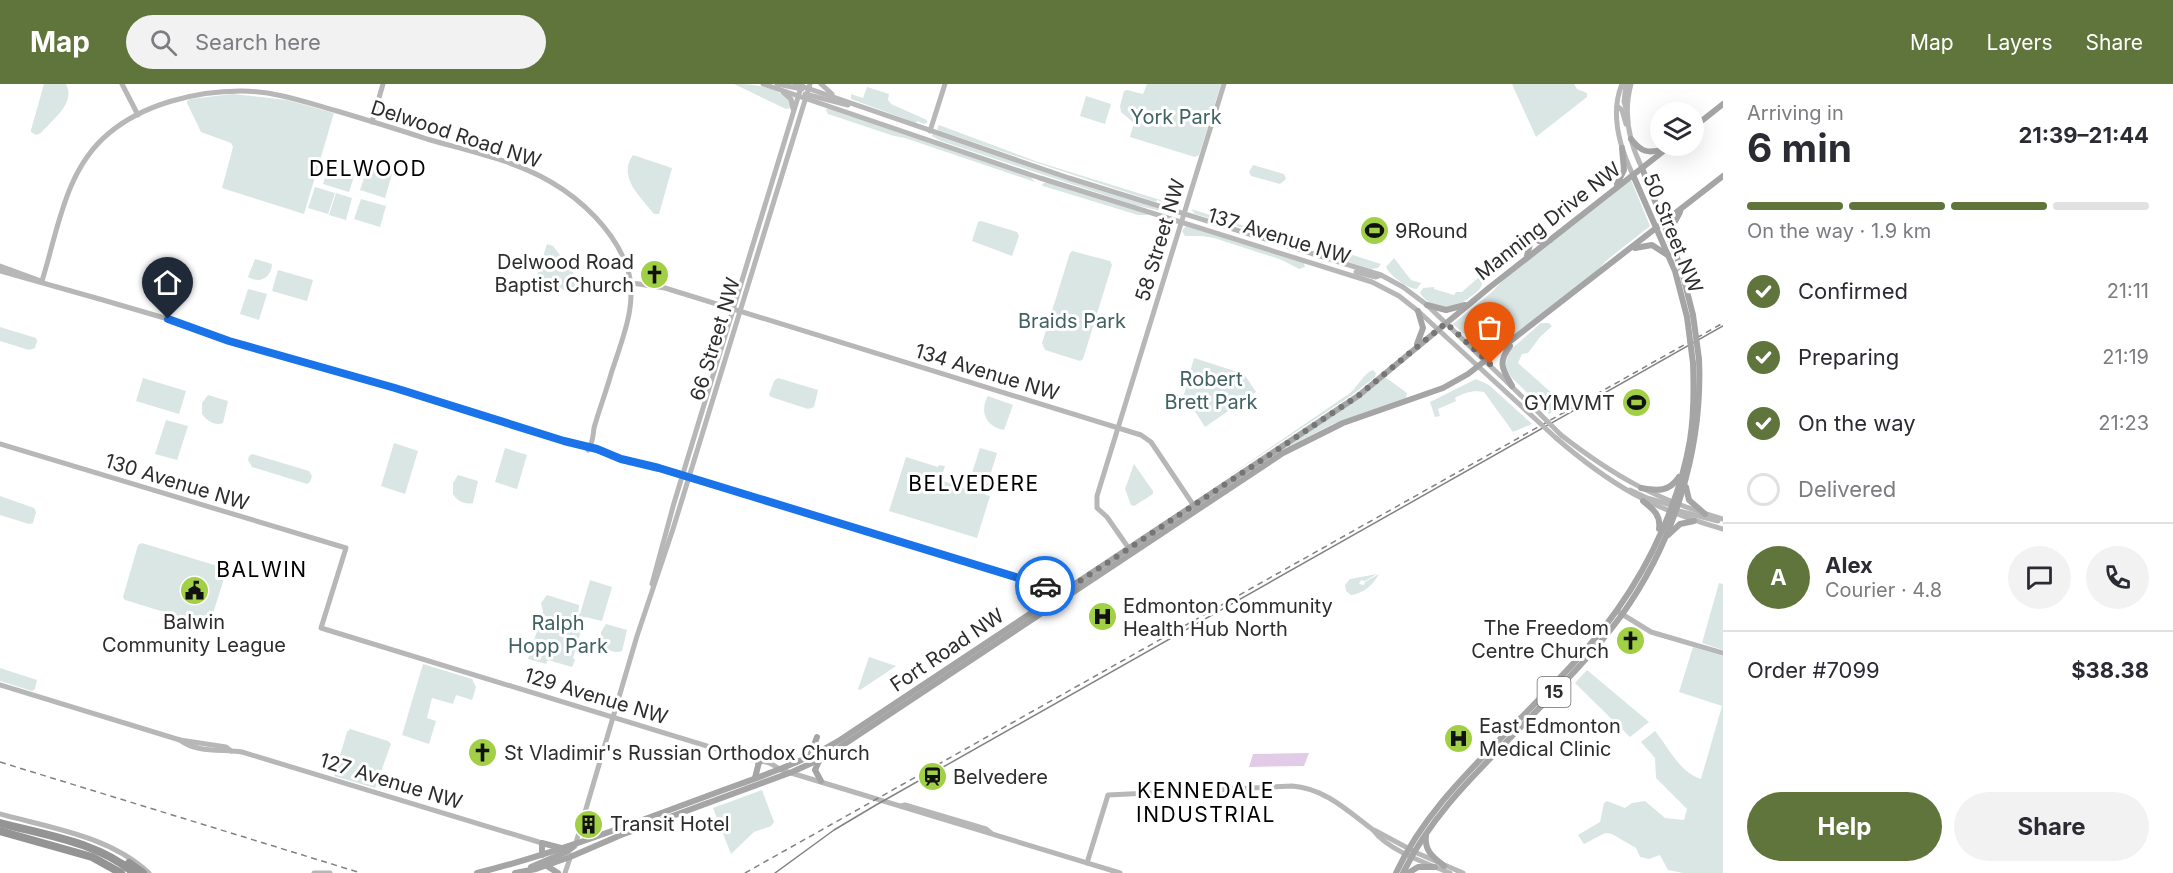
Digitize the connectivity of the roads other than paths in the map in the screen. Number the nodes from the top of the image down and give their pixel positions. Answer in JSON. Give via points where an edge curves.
{"nodes":[{"id":1,"x":122,"y":84,"type":"edge"},
{"id":2,"x":383,"y":84,"type":"edge"},
{"id":3,"x":763,"y":84,"type":"edge"},
{"id":4,"x":821,"y":84,"type":"edge"},
{"id":5,"x":945,"y":84,"type":"edge"},
{"id":6,"x":1224,"y":84,"type":"edge"},
{"id":7,"x":1622,"y":84,"type":"edge"},
{"id":8,"x":1629,"y":84,"type":"edge"},
{"id":9,"x":776,"y":86,"type":"edge"},
{"id":10,"x":800,"y":88,"type":"edge"},
{"id":11,"x":808,"y":91,"type":"edge"},
{"id":12,"x":839,"y":98,"type":"junction"},
{"id":13,"x":1723,"y":104,"type":"edge"},
{"id":14,"x":1617,"y":106,"type":"junction"},
{"id":15,"x":864,"y":107,"type":"junction"},
{"id":16,"x":793,"y":113,"type":"junction"},
{"id":17,"x":138,"y":115,"type":"junction"},
{"id":18,"x":1704,"y":119,"type":"edge"},
{"id":19,"x":372,"y":122,"type":"junction"},
{"id":20,"x":930,"y":130,"type":"junction"},
{"id":21,"x":1631,"y":138,"type":"junction"},
{"id":22,"x":927,"y":139,"type":"junction"},
{"id":23,"x":1622,"y":148,"type":"junction"},
{"id":24,"x":1650,"y":152,"type":"edge"},
{"id":25,"x":1657,"y":156,"type":"edge"},
{"id":26,"x":1642,"y":168,"type":"junction"},
{"id":27,"x":1633,"y":175,"type":"junction"},
{"id":28,"x":1722,"y":179,"type":"edge"},
{"id":29,"x":1612,"y":191,"type":"junction"},
{"id":30,"x":1686,"y":205,"type":"junction"},
{"id":31,"x":1184,"y":213,"type":"junction"},
{"id":32,"x":1181,"y":222,"type":"junction"},
{"id":33,"x":1664,"y":222,"type":"junction"},
{"id":34,"x":1657,"y":228,"type":"junction"},
{"id":35,"x":1551,"y":239,"type":"junction"},
{"id":36,"x":1674,"y":248,"type":"junction"},
{"id":37,"x":1628,"y":250,"type":"junction"},
{"id":38,"x":1669,"y":256,"type":"junction"},
{"id":39,"x":1525,"y":259,"type":"junction"},
{"id":40,"x":0,"y":266,"type":"edge"},
{"id":41,"x":1331,"y":267,"type":"junction"},
{"id":42,"x":0,"y":272,"type":"edge"},
{"id":43,"x":1381,"y":275,"type":"junction"},
{"id":44,"x":42,"y":281,"type":"junction"},
{"id":45,"x":632,"y":283,"type":"junction"},
{"id":46,"x":1378,"y":284,"type":"junction"},
{"id":47,"x":1474,"y":300,"type":"junction"},
{"id":48,"x":1427,"y":305,"type":"junction"},
{"id":49,"x":737,"y":310,"type":"junction"},
{"id":50,"x":1418,"y":311,"type":"junction"},
{"id":51,"x":1690,"y":316,"type":"junction"},
{"id":52,"x":1446,"y":323,"type":"junction"},
{"id":53,"x":1438,"y":329,"type":"junction"},
{"id":54,"x":1514,"y":341,"type":"junction"},
{"id":55,"x":1415,"y":348,"type":"junction"},
{"id":56,"x":1487,"y":361,"type":"junction"},
{"id":57,"x":1696,"y":361,"type":"junction"},
{"id":58,"x":1479,"y":367,"type":"junction"},
{"id":59,"x":1512,"y":386,"type":"junction"},
{"id":60,"x":1118,"y":427,"type":"junction"},
{"id":61,"x":1559,"y":436,"type":"junction"},
{"id":62,"x":0,"y":444,"type":"edge"},
{"id":63,"x":588,"y":448,"type":"junction"},
{"id":64,"x":1281,"y":450,"type":"junction"},
{"id":65,"x":1683,"y":471,"type":"junction"},
{"id":66,"x":685,"y":477,"type":"junction"},
{"id":67,"x":1686,"y":480,"type":"junction"},
{"id":68,"x":1615,"y":484,"type":"junction"},
{"id":69,"x":1641,"y":488,"type":"junction"},
{"id":70,"x":1644,"y":501,"type":"junction"},
{"id":71,"x":1195,"y":508,"type":"junction"},
{"id":72,"x":1674,"y":508,"type":"junction"},
{"id":73,"x":1706,"y":514,"type":"junction"},
{"id":74,"x":1723,"y":520,"type":"edge"},
{"id":75,"x":1694,"y":521,"type":"junction"},
{"id":76,"x":1723,"y":529,"type":"edge"},
{"id":77,"x":1661,"y":538,"type":"junction"},
{"id":78,"x":1130,"y":551,"type":"junction"},
{"id":79,"x":1043,"y":586,"type":"junction"},
{"id":80,"x":1061,"y":597,"type":"junction"},
{"id":81,"x":1047,"y":603,"type":"junction"},
{"id":82,"x":1619,"y":613,"type":"junction"},
{"id":83,"x":321,"y":628,"type":"joint"},
{"id":84,"x":1723,"y":653,"type":"edge"},
{"id":85,"x":0,"y":685,"type":"edge"},
{"id":86,"x":613,"y":717,"type":"junction"},
{"id":87,"x":829,"y":747,"type":"junction"},
{"id":88,"x":810,"y":756,"type":"junction"},
{"id":89,"x":820,"y":760,"type":"junction"},
{"id":90,"x":759,"y":762,"type":"junction"},
{"id":91,"x":779,"y":769,"type":"junction"},
{"id":92,"x":792,"y":772,"type":"junction"},
{"id":93,"x":755,"y":778,"type":"junction"},
{"id":94,"x":821,"y":781,"type":"junction"},
{"id":95,"x":0,"y":814,"type":"edge"},
{"id":96,"x":0,"y":823,"type":"edge"},
{"id":97,"x":621,"y":828,"type":"junction"},
{"id":98,"x":1373,"y":830,"type":"junction"},
{"id":99,"x":0,"y":831,"type":"edge"},
{"id":100,"x":1428,"y":831,"type":"junction"},
{"id":101,"x":542,"y":843,"type":"junction"},
{"id":102,"x":64,"y":844,"type":"junction"},
{"id":103,"x":575,"y":844,"type":"junction"},
{"id":104,"x":562,"y":848,"type":"junction"},
{"id":105,"x":1410,"y":852,"type":"junction"},
{"id":106,"x":542,"y":855,"type":"junction"},
{"id":107,"x":570,"y":857,"type":"junction"},
{"id":108,"x":1087,"y":863,"type":"junction"},
{"id":109,"x":546,"y":865,"type":"junction"},
{"id":110,"x":1444,"y":866,"type":"junction"},
{"id":111,"x":1435,"y":867,"type":"junction"},
{"id":112,"x":518,"y":872,"type":"edge"},
{"id":113,"x":115,"y":873,"type":"edge"},
{"id":114,"x":121,"y":873,"type":"edge"},
{"id":115,"x":134,"y":873,"type":"edge"},
{"id":116,"x":143,"y":873,"type":"edge"},
{"id":117,"x":149,"y":873,"type":"edge"},
{"id":118,"x":314,"y":873,"type":"edge"},
{"id":119,"x":330,"y":873,"type":"edge"},
{"id":120,"x":477,"y":873,"type":"edge"},
{"id":121,"x":558,"y":873,"type":"edge"},
{"id":122,"x":565,"y":873,"type":"edge"},
{"id":123,"x":1120,"y":873,"type":"edge"},
{"id":124,"x":1396,"y":873,"type":"edge"},
{"id":125,"x":1405,"y":873,"type":"edge"},
{"id":126,"x":1450,"y":873,"type":"edge"},
{"id":127,"x":1463,"y":873,"type":"edge"}],
"edges":[{"from":1,"to":17,"type":"street"},
{"from":2,"to":19,"type":"street"},
{"from":3,"to":9,"type":"street","name":"137 Avenue NW"},
{"from":4,"to":12,"type":"street"},
{"from":5,"to":20,"type":"street"},
{"from":6,"to":31,"type":"street","name":"58 Street NW"},
{"from":7,"to":14,"type":"street","name":"50 Street NW"},
{"from":8,"to":21,"type":"street","name":"50 Street NW"},
{"from":9,"to":10,"type":"street","name":"137 Avenue NW"},
{"from":9,"to":16,"type":"street","via":[[791,99]]},
{"from":10,"to":11,"type":"street","name":"137 Avenue NW"},
{"from":10,"to":11,"type":"street"},
{"from":10,"to":16,"type":"street","name":"66 Street NW"},
{"from":11,"to":12,"type":"street","name":"137 Avenue NW"},
{"from":11,"to":15,"type":"street"},
{"from":11,"to":22,"type":"street","name":"137 Avenue NW"},
{"from":11,"to":49,"type":"street","name":"66 Street NW"},
{"from":12,"to":15,"type":"street","name":"137 Avenue NW"},
{"from":13,"to":18,"type":"main road"},
{"from":14,"to":21,"type":"street"},
{"from":14,"to":23,"type":"street","name":"50 Street NW"},
{"from":15,"to":20,"type":"street","name":"137 Avenue NW"},
{"from":16,"to":49,"type":"street","name":"66 Street NW"},
{"from":17,"to":19,"type":"street","name":"Delwood Road NW","via":[[191,97],[247,91],[297,99]]},
{"from":17,"to":44,"type":"street","name":"Delwood Road NW","via":[[101,141],[76,173]]},
{"from":19,"to":45,"type":"street","name":"Delwood Road NW","via":[[517,166],[554,184],[610,236]]},
{"from":20,"to":22,"type":"street"},
{"from":20,"to":31,"type":"street","name":"137 Avenue NW"},
{"from":21,"to":24,"type":"main road","via":[[1639,149]]},
{"from":21,"to":26,"type":"street","name":"50 Street NW"},
{"from":22,"to":32,"type":"street","name":"137 Avenue NW"},
{"from":23,"to":27,"type":"street","name":"50 Street NW"},
{"from":23,"to":29,"type":"main road","via":[[1624,170]]},
{"from":25,"to":26,"type":"main road","name":"Manning Drive NW"},
{"from":26,"to":27,"type":"main road","name":"Manning Drive NW"},
{"from":26,"to":33,"type":"main road","name":"50 Street NW"},
{"from":27,"to":29,"type":"main road","name":"Manning Drive NW"},
{"from":27,"to":34,"type":"main road","name":"50 Street NW"},
{"from":28,"to":30,"type":"main road"},
{"from":29,"to":35,"type":"main road","name":"Manning Drive NW"},
{"from":30,"to":33,"type":"main road"},
{"from":30,"to":36,"type":"main road","via":[[1673,225]]},
{"from":31,"to":32,"type":"street","name":"58 Street NW"},
{"from":31,"to":43,"type":"street","name":"137 Avenue NW"},
{"from":32,"to":41,"type":"street","name":"137 Avenue NW"},
{"from":32,"to":60,"type":"street","name":"58 Street NW"},
{"from":33,"to":34,"type":"main road"},
{"from":33,"to":36,"type":"main road","name":"50 Street NW"},
{"from":34,"to":37,"type":"main road"},
{"from":34,"to":38,"type":"main road","name":"50 Street NW"},
{"from":35,"to":39,"type":"main road","name":"Manning Drive NW"},
{"from":35,"to":39,"type":"main road","via":[[1539,241],[1532,236]]},
{"from":36,"to":51,"type":"main road","name":"50 Street NW","via":[[1687,286]]},
{"from":37,"to":38,"type":"main road","via":[[1652,245]]},
{"from":37,"to":54,"type":"main road"},
{"from":38,"to":51,"type":"main road","name":"50 Street NW"},
{"from":39,"to":47,"type":"main road","name":"Manning Drive NW"},
{"from":40,"to":44,"type":"street"},
{"from":41,"to":43,"type":"street"},
{"from":41,"to":46,"type":"street","name":"137 Avenue NW"},
{"from":42,"to":44,"type":"street"},
{"from":43,"to":46,"type":"street"},
{"from":43,"to":48,"type":"street","name":"137 Avenue NW"},
{"from":44,"to":63,"type":"street"},
{"from":45,"to":49,"type":"street","via":[[659,286]]},
{"from":45,"to":63,"type":"street","via":[[628,320]]},
{"from":46,"to":50,"type":"street","name":"137 Avenue NW"},
{"from":47,"to":48,"type":"main road","via":[[1452,310]]},
{"from":47,"to":52,"type":"main road","name":"Manning Drive NW"},
{"from":48,"to":52,"type":"street","name":"137 Avenue NW"},
{"from":49,"to":60,"type":"street","name":"134 Avenue NW"},
{"from":49,"to":66,"type":"street","name":"66 Street NW"},
{"from":50,"to":53,"type":"street","name":"137 Avenue NW"},
{"from":50,"to":55,"type":"main road","via":[[1423,328]]},
{"from":51,"to":57,"type":"main road","name":"50 Street NW","bridge":true},
{"from":52,"to":53,"type":"main road","name":"Fort Road NW"},
{"from":52,"to":56,"type":"street","name":"137 Avenue NW"},
{"from":53,"to":55,"type":"main road","name":"Fort Road NW"},
{"from":53,"to":58,"type":"street","name":"137 Avenue NW"},
{"from":54,"to":56,"type":"main road"},
{"from":54,"to":59,"type":"main road","via":[[1502,364]]},
{"from":55,"to":64,"type":"main road","name":"Fort Road NW","via":[[1358,396]]},
{"from":56,"to":58,"type":"main road"},
{"from":56,"to":59,"type":"street","name":"137 Avenue NW"},
{"from":57,"to":65,"type":"main road","name":"50 Street NW"},
{"from":57,"to":67,"type":"main road","name":"50 Street NW","via":[[1699,412]]},
{"from":58,"to":61,"type":"street","name":"137 Avenue NW","bridge":true},
{"from":58,"to":64,"type":"main road","name":"Fort Road NW","via":[[1451,384],[1342,423]]},
{"from":59,"to":61,"type":"street","name":"137 Avenue NW","bridge":true},
{"from":60,"to":71,"type":"street","name":"134 Avenue NW","via":[[1151,442]]},
{"from":60,"to":78,"type":"street","name":"58 Street NW","via":[[1097,496],[1098,508]]},
{"from":61,"to":68,"type":"street","name":"137 Avenue NW"},
{"from":61,"to":69,"type":"street","name":"137 Avenue NW"},
{"from":62,"to":83,"type":"street","name":"130 Avenue NW","via":[[346,548]]},
{"from":63,"to":66,"type":"street"},
{"from":64,"to":71,"type":"main road","name":"Fort Road NW"},
{"from":65,"to":69,"type":"main road","via":[[1664,490]]},
{"from":65,"to":72,"type":"main road","name":"50 Street NW"},
{"from":66,"to":79,"type":"street"},
{"from":66,"to":86,"type":"street","name":"66 Street NW"},
{"from":67,"to":72,"type":"main road","name":"50 Street NW"},
{"from":67,"to":73,"type":"main road","via":[[1689,500]]},
{"from":68,"to":70,"type":"street","name":"137 Avenue NW"},
{"from":68,"to":72,"type":"street"},
{"from":69,"to":72,"type":"street","name":"137 Avenue NW"},
{"from":70,"to":72,"type":"street","name":"137 Avenue NW"},
{"from":70,"to":77,"type":"main road","via":[[1659,517]]},
{"from":71,"to":78,"type":"main road","name":"Fort Road NW"},
{"from":72,"to":73,"type":"street","name":"137 Avenue NW"},
{"from":72,"to":74,"type":"street"},
{"from":72,"to":75,"type":"street","name":"137 Avenue NW"},
{"from":72,"to":77,"type":"main road","name":"50 Street NW"},
{"from":73,"to":74,"type":"street","name":"137 Avenue NW"},
{"from":75,"to":76,"type":"street","name":"137 Avenue NW"},
{"from":75,"to":77,"type":"main road","via":[[1680,524]]},
{"from":77,"to":82,"type":"main road","name":"50 Street NW","number":"15"},
{"from":78,"to":80,"type":"main road","name":"Fort Road NW"},
{"from":79,"to":80,"type":"street"},
{"from":79,"to":81,"type":"street","via":[[1049,593]]},
{"from":80,"to":81,"type":"main road","name":"Fort Road NW"},
{"from":80,"to":89,"type":"main road","name":"Fort Road NW"},
{"from":81,"to":87,"type":"main road","name":"Fort Road NW"},
{"from":82,"to":84,"type":"street","via":[[1651,632]]},
{"from":82,"to":100,"type":"main road","name":"50 Street NW","number":"15","via":[[1587,657],[1454,797]]},
{"from":82,"to":105,"type":"main road","name":"50 Street NW","number":"15","via":[[1451,789]]},
{"from":83,"to":86,"type":"street","name":"129 Avenue NW"},
{"from":85,"to":101,"type":"street","name":"127 Avenue NW","via":[[200,748],[231,750],[280,763]]},
{"from":86,"to":90,"type":"street","name":"129 Avenue NW"},
{"from":86,"to":103,"type":"street","name":"66 Street NW"},
{"from":87,"to":88,"type":"main road","name":"Fort Road NW"},
{"from":87,"to":88,"type":"main road","via":[[819,746],[817,737]]},
{"from":88,"to":91,"type":"main road","name":"Fort Road NW"},
{"from":89,"to":92,"type":"main road","name":"Fort Road NW"},
{"from":89,"to":94,"type":"main road","via":[[815,770]]},
{"from":90,"to":91,"type":"street","name":"129 Avenue NW"},
{"from":90,"to":93,"type":"main road"},
{"from":91,"to":92,"type":"street","name":"129 Avenue NW"},
{"from":91,"to":93,"type":"main road","name":"Fort Road NW"},
{"from":92,"to":94,"type":"street","name":"129 Avenue NW"},
{"from":92,"to":107,"type":"main road","name":"Fort Road NW"},
{"from":93,"to":97,"type":"main road","name":"Fort Road NW"},
{"from":94,"to":108,"type":"street","name":"129 Avenue NW"},
{"from":95,"to":117,"type":"street","via":[[104,843]]},
{"from":96,"to":102,"type":"highway"},
{"from":97,"to":103,"type":"main road","name":"Fort Road NW"},
{"from":97,"to":107,"type":"main road"},
{"from":98,"to":105,"type":"street"},
{"from":98,"to":105,"type":"street","via":[[1390,844]]},
{"from":98,"to":108,"type":"street","via":[[1328,797],[1301,787],[1108,795]]},
{"from":99,"to":102,"type":"highway"},
{"from":100,"to":105,"type":"main road","name":"50 Street NW"},
{"from":100,"to":110,"type":"main road","via":[[1427,850]]},
{"from":101,"to":104,"type":"main road"},
{"from":101,"to":106,"type":"main road"},
{"from":102,"to":113,"type":"highway"},
{"from":102,"to":114,"type":"highway"},
{"from":102,"to":115,"type":"highway","via":[[106,855]]},
{"from":102,"to":116,"type":"highway","via":[[91,844],[105,849]]},
{"from":103,"to":104,"type":"main road","name":"Fort Road NW"},
{"from":103,"to":107,"type":"street","name":"66 Street NW"},
{"from":103,"to":112,"type":"main road","via":[[566,852]]},
{"from":104,"to":106,"type":"main road","name":"Fort Road NW"},
{"from":105,"to":110,"type":"street"},
{"from":105,"to":111,"type":"street"},
{"from":105,"to":124,"type":"main road","name":"50 Street NW","number":"15"},
{"from":105,"to":125,"type":"main road","name":"50 Street NW"},
{"from":106,"to":120,"type":"main road","name":"Fort Road NW"},
{"from":107,"to":109,"type":"main road","name":"Fort Road NW"},
{"from":107,"to":122,"type":"street","name":"66 Street NW"},
{"from":108,"to":123,"type":"street","name":"129 Avenue NW"},
{"from":109,"to":112,"type":"main road","name":"Fort Road NW"},
{"from":109,"to":121,"type":"main road"},
{"from":110,"to":127,"type":"street"},
{"from":111,"to":125,"type":"main road","via":[[1418,867]]},
{"from":111,"to":126,"type":"street"},
{"from":118,"to":119,"type":"street"}]}
